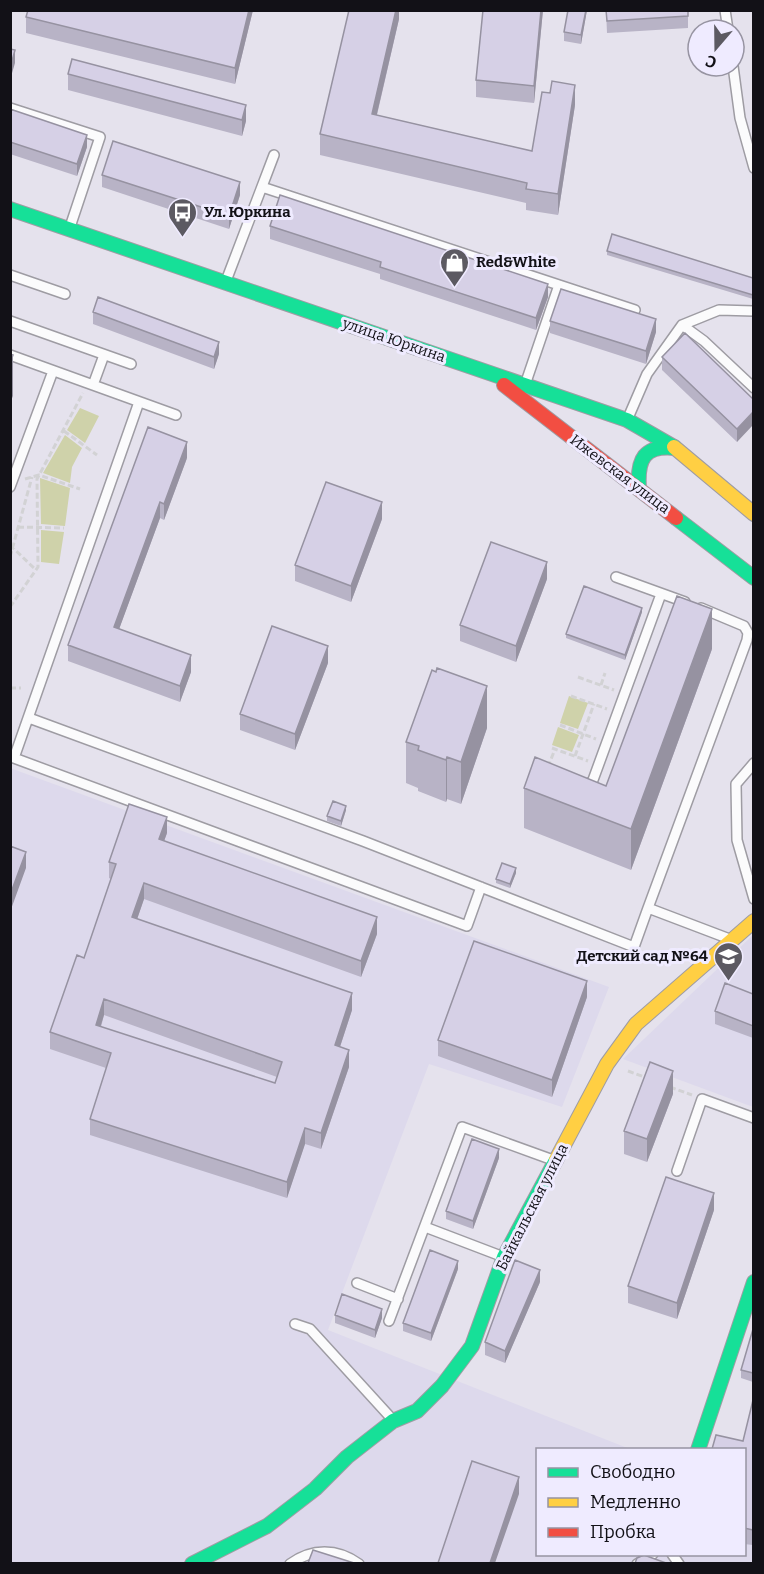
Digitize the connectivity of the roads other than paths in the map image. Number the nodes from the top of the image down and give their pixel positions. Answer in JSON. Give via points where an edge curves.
{"nodes":[{"id":1,"x":735,"y":78,"type":"edge"},
{"id":2,"x":10,"y":108,"type":"edge"},
{"id":3,"x":100,"y":137,"type":"junction"},
{"id":4,"x":111,"y":141,"type":"edge"},
{"id":5,"x":274,"y":155,"type":"dead end"},
{"id":6,"x":753,"y":168,"type":"edge"},
{"id":7,"x":262,"y":187,"type":"junction"},
{"id":8,"x":10,"y":209,"type":"edge"},
{"id":9,"x":69,"y":229,"type":"junction"},
{"id":10,"x":10,"y":275,"type":"edge"},
{"id":11,"x":226,"y":282,"type":"junction"},
{"id":12,"x":559,"y":285,"type":"junction"},
{"id":13,"x":65,"y":294,"type":"dead end"},
{"id":14,"x":635,"y":310,"type":"edge"},
{"id":15,"x":753,"y":311,"type":"edge"},
{"id":16,"x":10,"y":321,"type":"edge"},
{"id":17,"x":682,"y":325,"type":"junction"},
{"id":18,"x":10,"y":355,"type":"edge"},
{"id":19,"x":104,"y":355,"type":"junction"},
{"id":20,"x":130,"y":364,"type":"dead end"},
{"id":21,"x":53,"y":371,"type":"junction"},
{"id":22,"x":486,"y":371,"type":"junction"},
{"id":23,"x":90,"y":384,"type":"junction"},
{"id":24,"x":525,"y":385,"type":"junction"},
{"id":25,"x":753,"y":388,"type":"edge"},
{"id":26,"x":139,"y":402,"type":"junction"},
{"id":27,"x":176,"y":415,"type":"dead end"},
{"id":28,"x":627,"y":420,"type":"junction"},
{"id":29,"x":675,"y":448,"type":"junction"},
{"id":30,"x":11,"y":485,"type":"edge"},
{"id":31,"x":639,"y":488,"type":"junction"},
{"id":32,"x":753,"y":514,"type":"edge"},
{"id":33,"x":616,"y":577,"type":"dead end"},
{"id":34,"x":753,"y":578,"type":"edge"},
{"id":35,"x":661,"y":594,"type":"junction"},
{"id":36,"x":29,"y":717,"type":"junction"},
{"id":37,"x":753,"y":763,"type":"edge"},
{"id":38,"x":573,"y":788,"type":"edge"},
{"id":39,"x":481,"y":887,"type":"junction"},
{"id":40,"x":753,"y":899,"type":"edge"},
{"id":41,"x":648,"y":908,"type":"junction"},
{"id":42,"x":753,"y":921,"type":"edge"},
{"id":43,"x":732,"y":940,"type":"junction"},
{"id":44,"x":753,"y":1118,"type":"edge"},
{"id":45,"x":555,"y":1161,"type":"junction"},
{"id":46,"x":677,"y":1172,"type":"dead end"},
{"id":47,"x":425,"y":1227,"type":"junction"},
{"id":48,"x":504,"y":1257,"type":"junction"},
{"id":49,"x":753,"y":1282,"type":"edge"},
{"id":50,"x":357,"y":1283,"type":"dead end"},
{"id":51,"x":398,"y":1299,"type":"junction"},
{"id":52,"x":389,"y":1321,"type":"dead end"},
{"id":53,"x":295,"y":1324,"type":"dead end"},
{"id":54,"x":393,"y":1421,"type":"junction"},
{"id":55,"x":698,"y":1448,"type":"edge"},
{"id":56,"x":192,"y":1563,"type":"edge"},
{"id":57,"x":290,"y":1563,"type":"edge"},
{"id":58,"x":359,"y":1563,"type":"edge"}],
"edges":[{"from":1,"to":6,"type":"lane"},
{"from":2,"to":3,"type":"lane"},
{"from":3,"to":4,"type":"lane"},
{"from":3,"to":9,"type":"lane"},
{"from":5,"to":7,"type":"lane"},
{"from":7,"to":11,"type":"lane"},
{"from":7,"to":12,"type":"lane"},
{"from":8,"to":9,"type":"street","name":"улица Юркина"},
{"from":9,"to":11,"type":"street","name":"улица Юркина"},
{"from":10,"to":13,"type":"lane"},
{"from":11,"to":22,"type":"street","name":"улица Юркина"},
{"from":12,"to":14,"type":"lane"},
{"from":12,"to":24,"type":"lane"},
{"from":15,"to":17,"type":"lane","via":[[719,310]]},
{"from":16,"to":19,"type":"lane"},
{"from":17,"to":25,"type":"lane"},
{"from":17,"to":28,"type":"lane","via":[[647,374]]},
{"from":18,"to":21,"type":"lane"},
{"from":19,"to":20,"type":"lane"},
{"from":19,"to":23,"type":"lane"},
{"from":21,"to":23,"type":"lane"},
{"from":21,"to":30,"type":"lane"},
{"from":22,"to":24,"type":"street","name":"улица Юркина"},
{"from":22,"to":31,"type":"street","name":"Ижевская улица"},
{"from":23,"to":26,"type":"lane"},
{"from":24,"to":28,"type":"street","name":"улица Юркина"},
{"from":26,"to":27,"type":"lane"},
{"from":26,"to":36,"type":"lane"},
{"from":28,"to":29,"type":"street","name":"улица Юркина"},
{"from":29,"to":31,"type":"street","via":[[648,450],[637,472]]},
{"from":29,"to":32,"type":"street","name":"улица Юркина"},
{"from":31,"to":34,"type":"street","name":"Ижевская улица"},
{"from":33,"to":35,"type":"lane"},
{"from":35,"to":38,"type":"lane","via":[[589,787]]},
{"from":35,"to":41,"type":"lane","via":[[736,621],[748,633]]},
{"from":36,"to":39,"type":"lane"},
{"from":36,"to":39,"type":"lane","via":[[14,758],[467,926]]},
{"from":37,"to":40,"type":"lane","via":[[736,784],[737,840]]},
{"from":39,"to":41,"type":"lane","via":[[634,947]]},
{"from":41,"to":43,"type":"lane"},
{"from":42,"to":43,"type":"street","name":"Байкальская улица"},
{"from":43,"to":45,"type":"street","name":"Байкальская улица","via":[[636,1024],[607,1064]]},
{"from":44,"to":46,"type":"lane","via":[[702,1099]]},
{"from":45,"to":47,"type":"lane","via":[[462,1127]]},
{"from":45,"to":48,"type":"street","name":"Байкальская улица"},
{"from":47,"to":48,"type":"lane"},
{"from":47,"to":51,"type":"lane"},
{"from":48,"to":54,"type":"street","name":"Байкальская улица","via":[[472,1346],[417,1411]]},
{"from":49,"to":55,"type":"street"},
{"from":50,"to":51,"type":"lane"},
{"from":51,"to":52,"type":"lane"},
{"from":53,"to":54,"type":"lane","via":[[310,1329]]},
{"from":54,"to":56,"type":"street","name":"Байкальская улица","via":[[267,1526]]},
{"from":57,"to":58,"type":"lane","via":[[316,1552],[342,1553]]}]}
